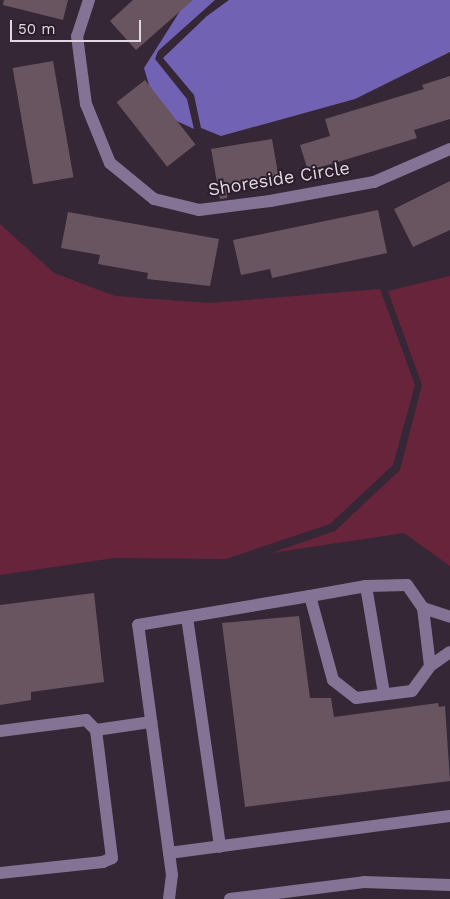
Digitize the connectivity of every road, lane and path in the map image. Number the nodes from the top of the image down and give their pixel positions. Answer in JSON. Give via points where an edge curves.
{"nodes":[{"id":1,"x":89,"y":0,"type":"edge"},
{"id":2,"x":450,"y":148,"type":"edge"},
{"id":3,"x":366,"y":586,"type":"junction"},
{"id":4,"x":310,"y":596,"type":"junction"},
{"id":5,"x":422,"y":608,"type":"junction"},
{"id":6,"x":187,"y":617,"type":"junction"},
{"id":7,"x":450,"y":617,"type":"edge"},
{"id":8,"x":450,"y":652,"type":"edge"},
{"id":9,"x":430,"y":666,"type":"junction"},
{"id":10,"x":384,"y":694,"type":"junction"},
{"id":11,"x":151,"y":722,"type":"junction"},
{"id":12,"x":96,"y":730,"type":"junction"},
{"id":13,"x":0,"y":731,"type":"edge"},
{"id":14,"x":450,"y":816,"type":"edge"},
{"id":15,"x":220,"y":847,"type":"junction"},
{"id":16,"x":169,"y":853,"type":"junction"},
{"id":17,"x":0,"y":873,"type":"edge"},
{"id":18,"x":450,"y":885,"type":"edge"},
{"id":19,"x":169,"y":899,"type":"edge"},
{"id":20,"x":230,"y":899,"type":"edge"}],
"edges":[{"from":1,"to":2,"type":"street","name":"Shoreside Circle","via":[[77,36],[86,104],[110,163],[154,199],[199,210],[270,201],[374,182]]},
{"from":3,"to":4,"type":"street"},
{"from":3,"to":5,"type":"street","via":[[407,585]]},
{"from":3,"to":10,"type":"street"},
{"from":4,"to":6,"type":"street"},
{"from":4,"to":10,"type":"street","via":[[333,680],[356,698]]},
{"from":5,"to":7,"type":"street"},
{"from":5,"to":9,"type":"street"},
{"from":6,"to":11,"type":"street","via":[[138,625]]},
{"from":6,"to":15,"type":"street"},
{"from":8,"to":9,"type":"street"},
{"from":9,"to":10,"type":"street","via":[[412,691]]},
{"from":11,"to":12,"type":"street"},
{"from":11,"to":16,"type":"street"},
{"from":12,"to":13,"type":"street","via":[[86,720]]},
{"from":12,"to":17,"type":"street","via":[[112,858],[103,862]]},
{"from":14,"to":15,"type":"street"},
{"from":15,"to":16,"type":"street"},
{"from":16,"to":19,"type":"street","via":[[172,875]]},
{"from":18,"to":20,"type":"street","via":[[364,882]]}]}
